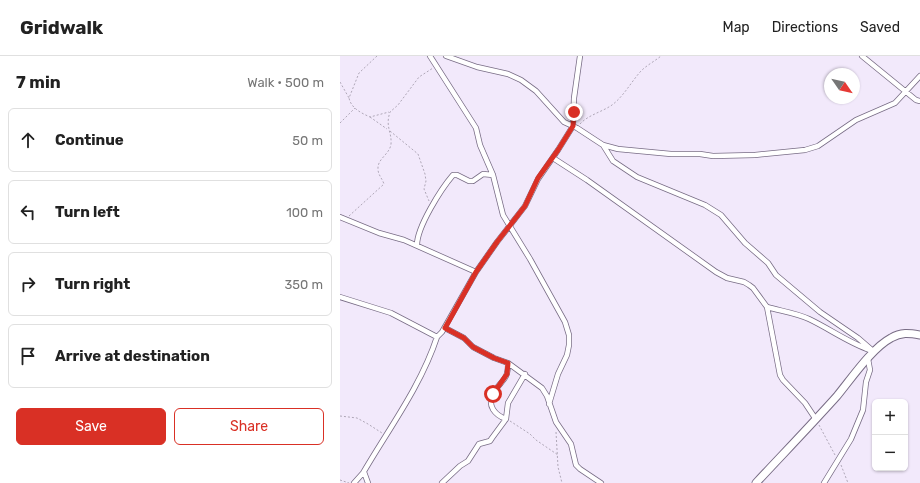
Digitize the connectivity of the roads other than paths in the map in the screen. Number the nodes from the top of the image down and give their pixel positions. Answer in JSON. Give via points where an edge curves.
{"nodes":[{"id":1,"x":430,"y":56,"type":"edge"},
{"id":2,"x":446,"y":56,"type":"edge"},
{"id":3,"x":580,"y":56,"type":"edge"},
{"id":4,"x":862,"y":56,"type":"edge"},
{"id":5,"x":920,"y":76,"type":"edge"},
{"id":6,"x":906,"y":92,"type":"junction"},
{"id":7,"x":920,"y":101,"type":"edge"},
{"id":8,"x":575,"y":127,"type":"junction"},
{"id":9,"x":603,"y":145,"type":"junction"},
{"id":10,"x":553,"y":158,"type":"junction"},
{"id":11,"x":493,"y":175,"type":"junction"},
{"id":12,"x":340,"y":217,"type":"edge"},
{"id":13,"x":509,"y":226,"type":"junction"},
{"id":14,"x":417,"y":245,"type":"junction"},
{"id":15,"x":476,"y":272,"type":"junction"},
{"id":16,"x":340,"y":297,"type":"edge"},
{"id":17,"x":767,"y":307,"type":"junction"},
{"id":18,"x":445,"y":328,"type":"junction"},
{"id":19,"x":920,"y":335,"type":"edge"},
{"id":20,"x":437,"y":337,"type":"junction"},
{"id":21,"x":873,"y":351,"type":"junction"},
{"id":22,"x":868,"y":359,"type":"junction"},
{"id":23,"x":508,"y":363,"type":"junction"},
{"id":24,"x":525,"y":374,"type":"junction"},
{"id":25,"x":549,"y":404,"type":"junction"},
{"id":26,"x":815,"y":418,"type":"junction"},
{"id":27,"x":506,"y":419,"type":"junction"},
{"id":28,"x":364,"y":472,"type":"junction"},
{"id":29,"x":354,"y":483,"type":"edge"},
{"id":30,"x":368,"y":483,"type":"edge"},
{"id":31,"x":442,"y":483,"type":"edge"},
{"id":32,"x":601,"y":483,"type":"edge"},
{"id":33,"x":756,"y":483,"type":"edge"},
{"id":34,"x":824,"y":483,"type":"edge"}],
"edges":[{"from":1,"to":11,"type":"street","via":[[476,128],[480,145]]},
{"from":2,"to":8,"type":"street","via":[[521,80],[536,91],[564,122]]},
{"from":3,"to":8,"type":"street","via":[[574,98]]},
{"from":4,"to":6,"type":"street"},
{"from":5,"to":6,"type":"street"},
{"from":6,"to":7,"type":"street"},
{"from":6,"to":9,"type":"street","via":[[894,103],[856,120],[818,146],[805,150],[712,156],[663,154]]},
{"from":8,"to":9,"type":"street"},
{"from":8,"to":10,"type":"street"},
{"from":9,"to":21,"type":"street","via":[[613,161],[637,177],[705,205],[721,215],[745,243],[768,263],[776,275]]},
{"from":10,"to":13,"type":"street","via":[[535,182],[525,206]]},
{"from":10,"to":17,"type":"street","via":[[716,272],[753,288]]},
{"from":11,"to":13,"type":"street","via":[[503,215]]},
{"from":11,"to":14,"type":"street","via":[[483,174],[473,181],[453,175],[431,209],[420,231]]},
{"from":12,"to":14,"type":"street"},
{"from":13,"to":15,"type":"street"},
{"from":13,"to":25,"type":"street","via":[[565,322],[569,335],[567,355]]},
{"from":14,"to":15,"type":"street"},
{"from":15,"to":18,"type":"street"},
{"from":16,"to":20,"type":"street","via":[[391,313]]},
{"from":17,"to":21,"type":"street","via":[[807,318],[854,344]]},
{"from":17,"to":26,"type":"street","via":[[779,372]]},
{"from":18,"to":20,"type":"street"},
{"from":18,"to":23,"type":"street","via":[[464,338],[473,347]]},
{"from":19,"to":21,"type":"street","via":[[899,334]]},
{"from":20,"to":28,"type":"street","via":[[419,380]]},
{"from":21,"to":22,"type":"street"},
{"from":22,"to":26,"type":"street"},
{"from":22,"to":34,"type":"street","via":[[870,370],[863,410],[851,439]]},
{"from":23,"to":24,"type":"street"},
{"from":23,"to":27,"type":"street","via":[[507,374],[492,397],[494,412]]},
{"from":24,"to":25,"type":"street","via":[[542,388]]},
{"from":24,"to":27,"type":"street","via":[[508,403]]},
{"from":25,"to":32,"type":"street","via":[[556,422],[571,444],[576,464]]},
{"from":26,"to":33,"type":"street"},
{"from":27,"to":31,"type":"street","via":[[490,440],[479,444],[468,461]]},
{"from":28,"to":29,"type":"street"},
{"from":28,"to":30,"type":"street"}]}
